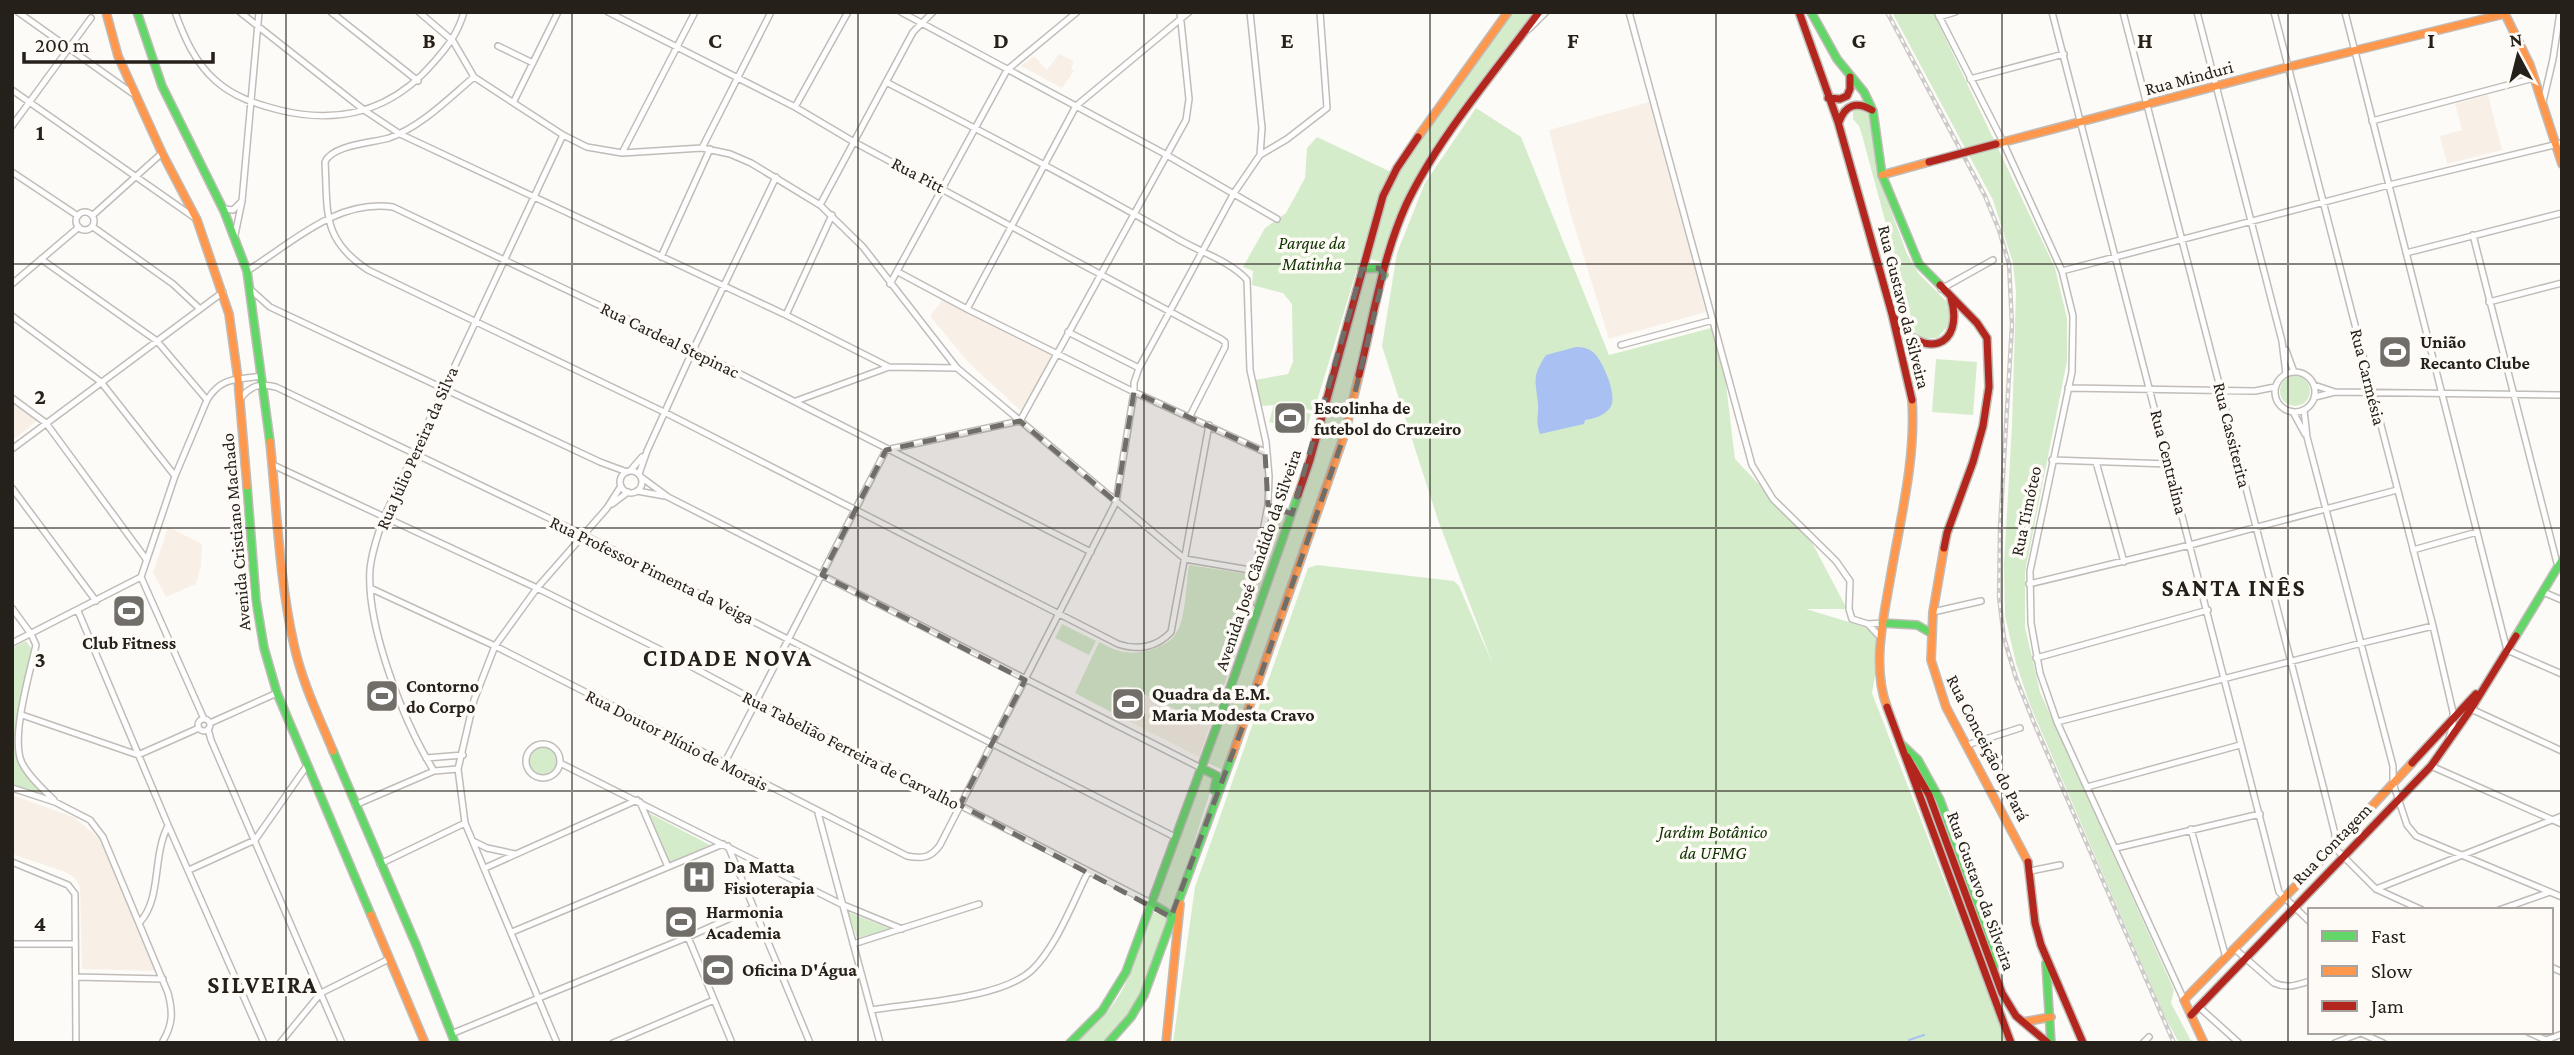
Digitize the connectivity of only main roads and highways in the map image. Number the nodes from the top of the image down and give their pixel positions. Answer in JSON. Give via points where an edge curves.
{"nodes":[{"id":1,"x":106,"y":12,"type":"edge"},
{"id":2,"x":137,"y":12,"type":"edge"},
{"id":3,"x":1508,"y":12,"type":"edge"},
{"id":4,"x":1539,"y":12,"type":"edge"},
{"id":5,"x":1799,"y":12,"type":"edge"},
{"id":6,"x":1811,"y":12,"type":"edge"},
{"id":7,"x":2506,"y":13,"type":"edge"},
{"id":8,"x":1850,"y":77,"type":"junction"},
{"id":9,"x":1828,"y":98,"type":"junction"},
{"id":10,"x":1873,"y":111,"type":"junction"},
{"id":11,"x":1839,"y":122,"type":"junction"},
{"id":12,"x":2558,"y":144,"type":"edge"},
{"id":13,"x":2562,"y":164,"type":"edge"},
{"id":14,"x":1882,"y":175,"type":"junction"},
{"id":15,"x":1366,"y":255,"type":"junction"},
{"id":16,"x":1387,"y":261,"type":"junction"},
{"id":17,"x":1362,"y":269,"type":"junction"},
{"id":18,"x":1384,"y":275,"type":"junction"},
{"id":19,"x":1949,"y":295,"type":"junction"},
{"id":20,"x":1892,"y":314,"type":"junction"},
{"id":21,"x":2560,"y":564,"type":"edge"},
{"id":22,"x":1882,"y":623,"type":"junction"},
{"id":23,"x":1931,"y":633,"type":"junction"},
{"id":24,"x":2484,"y":686,"type":"junction"},
{"id":25,"x":1898,"y":741,"type":"junction"},
{"id":26,"x":2409,"y":765,"type":"junction"},
{"id":27,"x":2431,"y":766,"type":"junction"},
{"id":28,"x":1201,"y":768,"type":"junction"},
{"id":29,"x":2402,"y":773,"type":"junction"},
{"id":30,"x":2412,"y":784,"type":"junction"},
{"id":31,"x":1209,"y":814,"type":"junction"},
{"id":32,"x":1180,"y":895,"type":"junction"},
{"id":33,"x":1151,"y":903,"type":"junction"},
{"id":34,"x":1171,"y":917,"type":"junction"},
{"id":35,"x":1177,"y":934,"type":"junction"},
{"id":36,"x":2046,"y":959,"type":"junction"},
{"id":37,"x":2184,"y":1000,"type":"joint"},
{"id":38,"x":2191,"y":1015,"type":"junction"},
{"id":39,"x":2051,"y":1017,"type":"junction"},
{"id":40,"x":2022,"y":1022,"type":"junction"},
{"id":41,"x":426,"y":1043,"type":"edge"},
{"id":42,"x":455,"y":1043,"type":"edge"},
{"id":43,"x":1070,"y":1043,"type":"edge"},
{"id":44,"x":1108,"y":1043,"type":"edge"},
{"id":45,"x":1166,"y":1043,"type":"edge"},
{"id":46,"x":2011,"y":1043,"type":"edge"},
{"id":47,"x":2050,"y":1043,"type":"edge"},
{"id":48,"x":2083,"y":1043,"type":"edge"},
{"id":49,"x":2204,"y":1043,"type":"edge"}],
"edges":[{"from":1,"to":41,"type":"main road","name":"Avenida Cristiano Machado","via":[[118,56],[197,220],[223,292],[238,379],[256,600],[277,693]]},
{"from":2,"to":42,"type":"main road","via":[[162,86],[223,208],[247,271],[286,596],[306,685]]},
{"from":3,"to":15,"type":"main road","name":"Avenida José Cândido da Silveira","via":[[1397,168],[1379,208]]},
{"from":4,"to":16,"type":"main road","via":[[1419,180]]},
{"from":5,"to":9,"type":"main road","name":"Rua Gustavo da Silveira"},
{"from":6,"to":8,"type":"main road","name":"Rua Conceição do Pará"},
{"from":7,"to":12,"type":"main road","via":[[2526,52]]},
{"from":7,"to":14,"type":"main road","name":"Rua Minduri","bridge":true},
{"from":8,"to":9,"type":"main road","via":[[1846,97]]},
{"from":8,"to":10,"type":"main road","name":"Rua Conceição do Pará"},
{"from":9,"to":11,"type":"main road","name":"Rua Gustavo da Silveira"},
{"from":10,"to":11,"type":"main road","via":[[1861,104],[1850,105]]},
{"from":10,"to":14,"type":"main road","name":"Rua Conceição do Pará"},
{"from":11,"to":20,"type":"main road","name":"Rua Gustavo da Silveira"},
{"from":12,"to":13,"type":"main road"},
{"from":14,"to":19,"type":"main road","name":"Rua Conceição do Pará","via":[[1919,264]]},
{"from":15,"to":16,"type":"main road","via":[[1371,262]]},
{"from":15,"to":17,"type":"main road","name":"Avenida José Cândido da Silveira"},
{"from":16,"to":18,"type":"main road"},
{"from":17,"to":18,"type":"main road","via":[[1379,268]]},
{"from":17,"to":28,"type":"main road","name":"Avenida José Cândido da Silveira","via":[[1292,514]]},
{"from":18,"to":31,"type":"main road","via":[[1345,433]]},
{"from":19,"to":20,"type":"main road","via":[[1953,329],[1935,343],[1914,340]]},
{"from":19,"to":23,"type":"main road","name":"Rua Conceição do Pará","via":[[1987,338],[1989,387],[1973,462],[1947,533]]},
{"from":20,"to":22,"type":"main road","name":"Rua Gustavo da Silveira","via":[[1912,400],[1913,433]]},
{"from":21,"to":24,"type":"main road","name":"Rua Contagem"},
{"from":22,"to":23,"type":"main road","via":[[1917,625]]},
{"from":22,"to":25,"type":"main road","name":"Rua Gustavo da Silveira","via":[[1881,687]]},
{"from":23,"to":36,"type":"main road","name":"Rua Conceição do Pará","via":[[1931,660],[1939,691],[2026,857],[2036,931]]},
{"from":24,"to":26,"type":"main road","name":"Rua Contagem"},
{"from":24,"to":27,"type":"main road","name":"Rua Contagem"},
{"from":25,"to":40,"type":"main road","name":"Rua Gustavo da Silveira","via":[[1929,795],[2002,993]]},
{"from":25,"to":46,"type":"main road","name":"Rua Gustavo da Silveira"},
{"from":26,"to":27,"type":"main road"},
{"from":26,"to":29,"type":"main road","name":"Rua Contagem"},
{"from":27,"to":30,"type":"main road","name":"Rua Contagem"},
{"from":28,"to":31,"type":"main road","via":[[1217,777]]},
{"from":28,"to":33,"type":"main road","name":"Avenida José Cândido da Silveira"},
{"from":29,"to":30,"type":"main road"},
{"from":29,"to":37,"type":"main road","name":"Rua Contagem"},
{"from":30,"to":38,"type":"main road","name":"Rua Contagem"},
{"from":31,"to":32,"type":"main road"},
{"from":32,"to":34,"type":"main road"},
{"from":32,"to":35,"type":"main road"},
{"from":33,"to":34,"type":"main road"},
{"from":33,"to":43,"type":"main road","name":"Avenida José Cândido da Silveira","via":[[1114,996]]},
{"from":34,"to":35,"type":"main road"},
{"from":34,"to":44,"type":"main road","via":[[1144,995]]},
{"from":35,"to":45,"type":"main road"},
{"from":36,"to":39,"type":"main road"},
{"from":36,"to":48,"type":"main road","name":"Rua Conceição do Pará"},
{"from":37,"to":38,"type":"main road","name":"Rua Timóteo"},
{"from":38,"to":49,"type":"main road","name":"Rua Timóteo"},
{"from":39,"to":40,"type":"main road"},
{"from":39,"to":47,"type":"main road"},
{"from":40,"to":47,"type":"main road","name":"Rua Gustavo da Silveira"}]}
